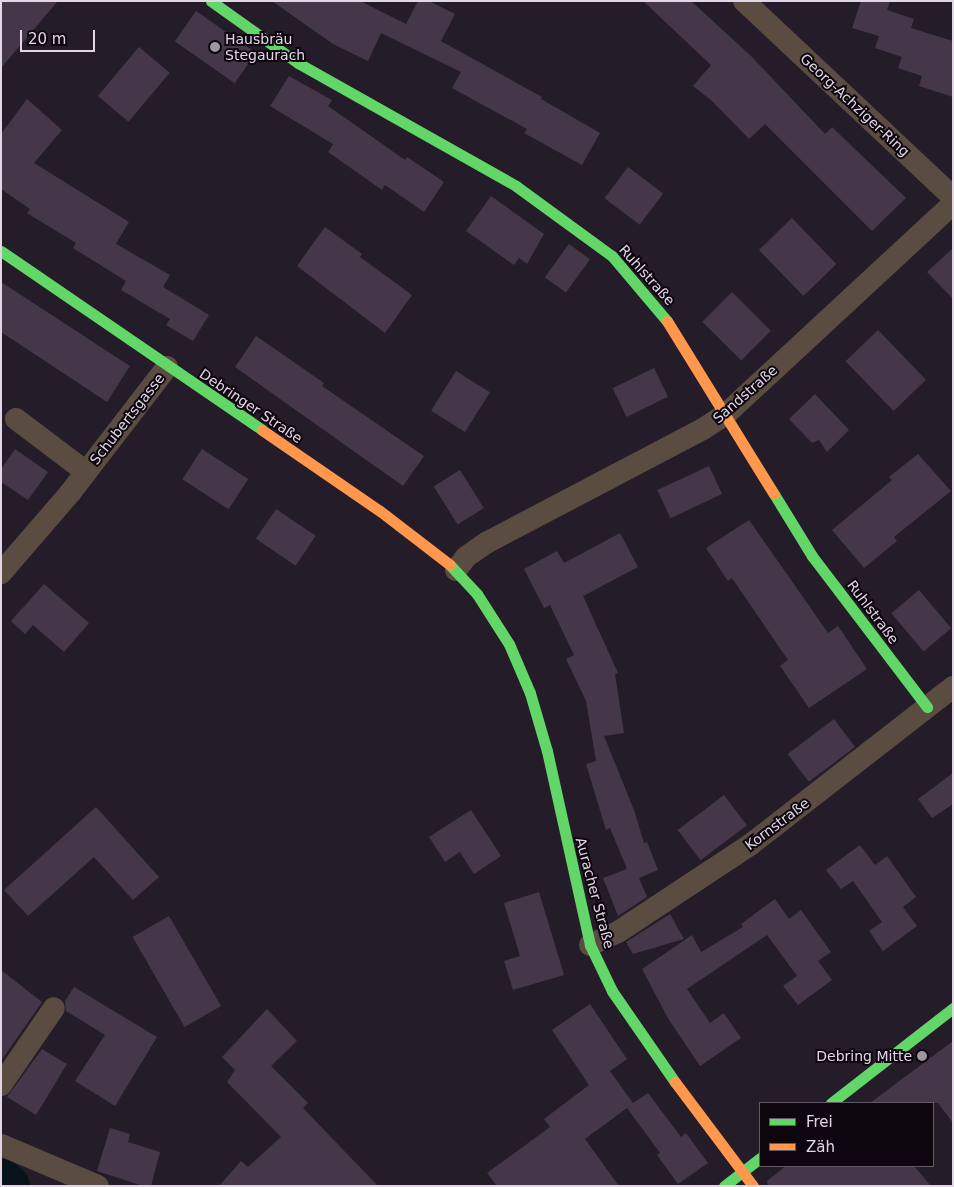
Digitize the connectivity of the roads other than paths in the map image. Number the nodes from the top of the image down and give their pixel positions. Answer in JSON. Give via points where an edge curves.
{"nodes":[{"id":1,"x":211,"y":1,"type":"edge"},
{"id":2,"x":757,"y":5,"type":"edge"},
{"id":3,"x":953,"y":197,"type":"edge"},
{"id":4,"x":953,"y":204,"type":"edge"},
{"id":5,"x":1,"y":251,"type":"edge"},
{"id":6,"x":167,"y":367,"type":"junction"},
{"id":7,"x":726,"y":414,"type":"junction"},
{"id":8,"x":16,"y":419,"type":"dead end"},
{"id":9,"x":86,"y":472,"type":"junction"},
{"id":10,"x":456,"y":570,"type":"junction"},
{"id":11,"x":1,"y":573,"type":"edge"},
{"id":12,"x":477,"y":594,"type":"joint"},
{"id":13,"x":953,"y":687,"type":"edge"},
{"id":14,"x":927,"y":707,"type":"junction"},
{"id":15,"x":590,"y":945,"type":"junction"},
{"id":16,"x":54,"y":1008,"type":"dead end"},
{"id":17,"x":953,"y":1008,"type":"edge"},
{"id":18,"x":1,"y":1085,"type":"edge"},
{"id":19,"x":833,"y":1102,"type":"edge"},
{"id":20,"x":1,"y":1145,"type":"edge"},
{"id":21,"x":759,"y":1159,"type":"edge"},
{"id":22,"x":742,"y":1172,"type":"junction"},
{"id":23,"x":98,"y":1186,"type":"edge"},
{"id":24,"x":724,"y":1186,"type":"edge"},
{"id":25,"x":753,"y":1186,"type":"edge"}],
"edges":[{"from":1,"to":7,"type":"street","name":"Ruhlstraße","via":[[298,63],[516,186],[612,256],[664,315]]},
{"from":2,"to":3,"type":"street","name":"Georg-Achziger-Ring"},
{"from":4,"to":7,"type":"street","name":"Sandstraße"},
{"from":5,"to":6,"type":"street","name":"Debringer Straße"},
{"from":6,"to":9,"type":"street","name":"Schubertsgasse"},
{"from":6,"to":10,"type":"street","name":"Debringer Straße","via":[[380,511]]},
{"from":7,"to":10,"type":"street","name":"Sandstraße","via":[[486,543],[466,557]]},
{"from":7,"to":14,"type":"street","name":"Ruhlstraße","via":[[812,556]]},
{"from":8,"to":9,"type":"street","name":"Schubertsgasse"},
{"from":9,"to":11,"type":"street","name":"Schubertsgasse"},
{"from":10,"to":12,"type":"street","name":"Debringer Straße"},
{"from":12,"to":15,"type":"street","name":"Auracher Straße","via":[[509,644],[530,693],[547,752]]},
{"from":13,"to":14,"type":"street","name":"Kornstraße"},
{"from":14,"to":15,"type":"street","name":"Kornstraße","via":[[750,845],[618,932]]},
{"from":15,"to":22,"type":"street","name":"Auracher Straße","via":[[612,991],[642,1037]]},
{"from":16,"to":18,"type":"street"},
{"from":17,"to":19,"type":"street"},
{"from":20,"to":23,"type":"street"},
{"from":21,"to":22,"type":"street"},
{"from":22,"to":24,"type":"street"},
{"from":22,"to":25,"type":"street","name":"Auracher Straße"}]}
